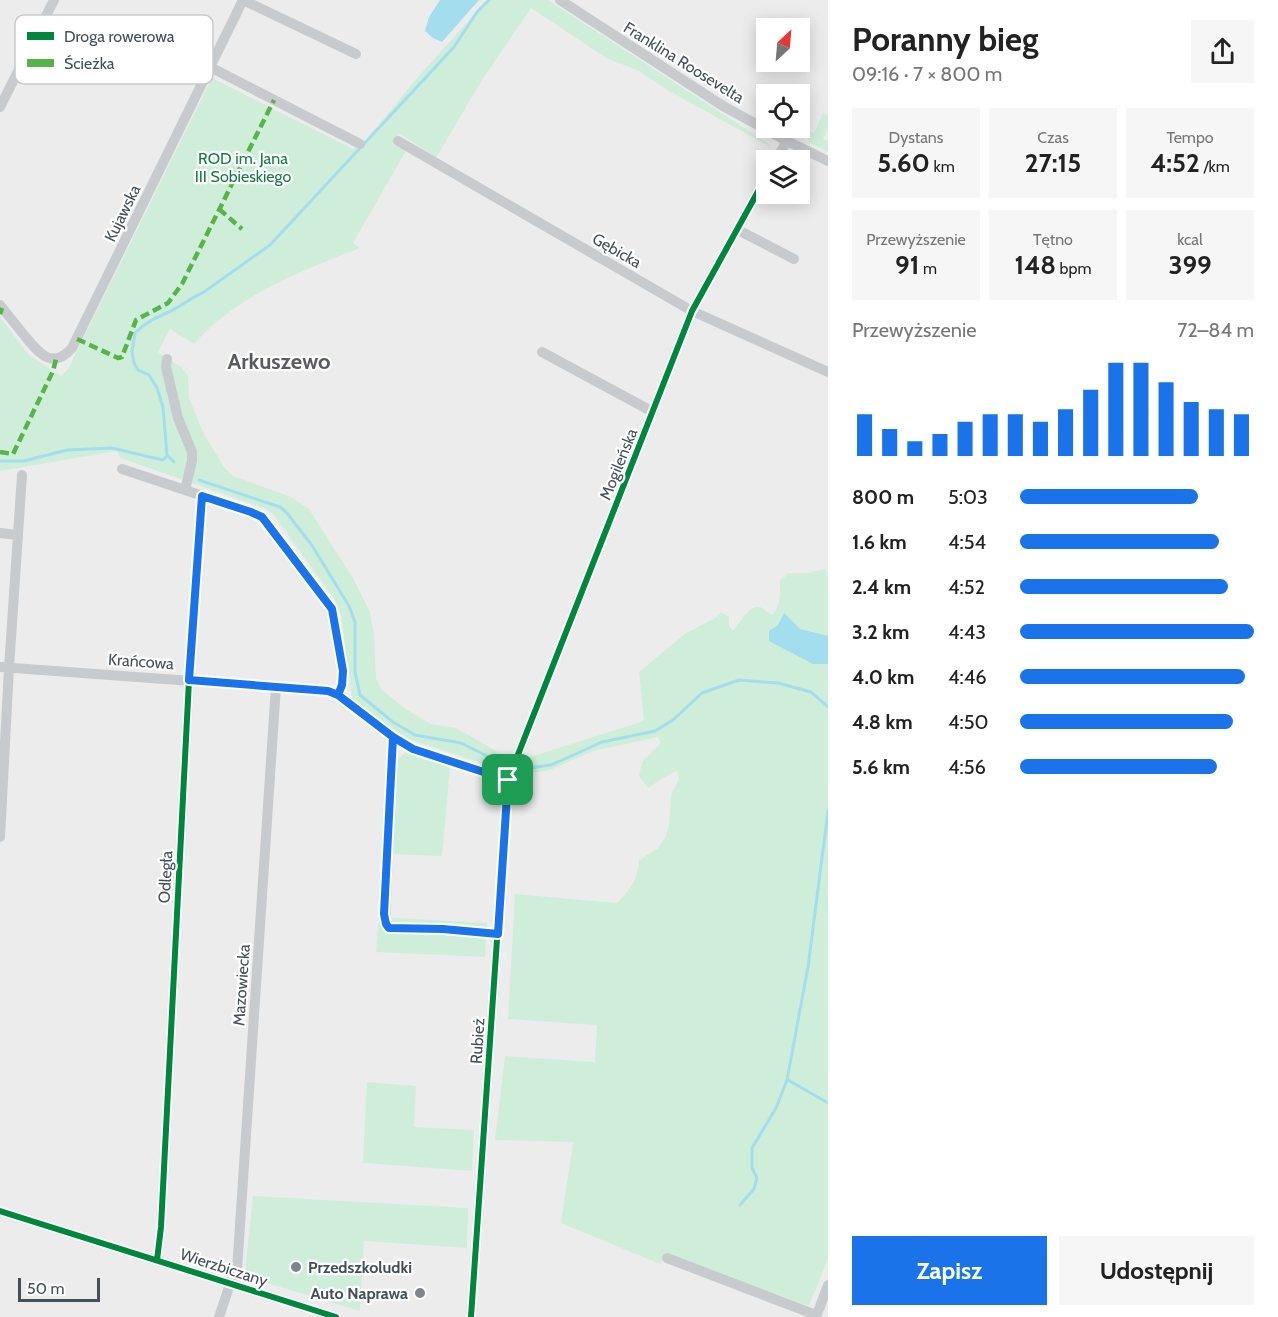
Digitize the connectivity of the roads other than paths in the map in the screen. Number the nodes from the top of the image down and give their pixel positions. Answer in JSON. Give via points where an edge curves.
{"nodes":[{"id":1,"x":54,"y":0,"type":"edge"},
{"id":2,"x":243,"y":0,"type":"edge"},
{"id":3,"x":560,"y":0,"type":"edge"},
{"id":4,"x":46,"y":15,"type":"edge"},
{"id":5,"x":356,"y":54,"type":"dead end"},
{"id":6,"x":213,"y":61,"type":"edge"},
{"id":7,"x":213,"y":69,"type":"edge"},
{"id":8,"x":15,"y":77,"type":"edge"},
{"id":9,"x":202,"y":84,"type":"edge"},
{"id":10,"x":0,"y":107,"type":"edge"},
{"id":11,"x":398,"y":141,"type":"dead end"},
{"id":12,"x":787,"y":141,"type":"junction"},
{"id":13,"x":360,"y":144,"type":"dead end"},
{"id":14,"x":782,"y":150,"type":"edge"},
{"id":15,"x":828,"y":160,"type":"edge"},
{"id":16,"x":756,"y":196,"type":"edge"},
{"id":17,"x":738,"y":230,"type":"junction"},
{"id":18,"x":794,"y":259,"type":"dead end"},
{"id":19,"x":0,"y":305,"type":"edge"},
{"id":20,"x":692,"y":311,"type":"junction"},
{"id":21,"x":542,"y":352,"type":"dead end"},
{"id":22,"x":167,"y":358,"type":"dead end"},
{"id":23,"x":828,"y":372,"type":"edge"},
{"id":24,"x":653,"y":412,"type":"junction"},
{"id":25,"x":122,"y":469,"type":"dead end"},
{"id":26,"x":22,"y":476,"type":"dead end"},
{"id":27,"x":184,"y":490,"type":"junction"},
{"id":28,"x":202,"y":496,"type":"junction"},
{"id":29,"x":0,"y":533,"type":"edge"},
{"id":30,"x":18,"y":535,"type":"junction"},
{"id":31,"x":4,"y":668,"type":"edge"},
{"id":32,"x":189,"y":680,"type":"junction"},
{"id":33,"x":276,"y":686,"type":"junction"},
{"id":34,"x":338,"y":695,"type":"junction"},
{"id":35,"x":393,"y":737,"type":"junction"},
{"id":36,"x":512,"y":768,"type":"joint"},
{"id":37,"x":508,"y":780,"type":"junction"},
{"id":38,"x":0,"y":837,"type":"edge"},
{"id":39,"x":498,"y":934,"type":"junction"},
{"id":40,"x":0,"y":1211,"type":"edge"},
{"id":41,"x":667,"y":1258,"type":"dead end"},
{"id":42,"x":157,"y":1260,"type":"junction"},
{"id":43,"x":233,"y":1284,"type":"junction"},
{"id":44,"x":828,"y":1285,"type":"edge"},
{"id":45,"x":816,"y":1316,"type":"edge"},
{"id":46,"x":219,"y":1317,"type":"edge"},
{"id":47,"x":336,"y":1317,"type":"edge"},
{"id":48,"x":471,"y":1317,"type":"edge"}],
"edges":[{"from":1,"to":4,"type":"street"},
{"from":2,"to":5,"type":"street"},
{"from":2,"to":6,"type":"street","name":"Kujawska"},
{"from":3,"to":12,"type":"street","name":"Franklina Roosevelta","via":[[723,106]]},
{"from":7,"to":13,"type":"street"},
{"from":8,"to":10,"type":"street"},
{"from":9,"to":19,"type":"street","name":"Kujawska","via":[[66,356],[44,357]]},
{"from":11,"to":20,"type":"street","name":"Gębicka"},
{"from":12,"to":14,"type":"street"},
{"from":12,"to":15,"type":"street","name":"Franklina Roosevelta"},
{"from":16,"to":17,"type":"street","name":"Mogileńska"},
{"from":17,"to":18,"type":"street"},
{"from":17,"to":20,"type":"street","name":"Mogileńska"},
{"from":20,"to":23,"type":"street","name":"Gębicka"},
{"from":20,"to":24,"type":"street","name":"Mogileńska"},
{"from":21,"to":24,"type":"street"},
{"from":22,"to":27,"type":"street","via":[[178,418],[192,452]]},
{"from":24,"to":36,"type":"street","name":"Mogileńska"},
{"from":25,"to":27,"type":"street"},
{"from":26,"to":30,"type":"street"},
{"from":27,"to":28,"type":"street"},
{"from":28,"to":32,"type":"street","name":"Odległa"},
{"from":28,"to":34,"type":"street","via":[[262,517],[332,609],[343,671]]},
{"from":29,"to":30,"type":"street"},
{"from":30,"to":31,"type":"street"},
{"from":31,"to":32,"type":"street","name":"Krańcowa"},
{"from":31,"to":38,"type":"street"},
{"from":32,"to":33,"type":"street","name":"Krańcowa"},
{"from":32,"to":42,"type":"street","name":"Odległa"},
{"from":33,"to":34,"type":"street","name":"Krańcowa"},
{"from":33,"to":43,"type":"street","name":"Mazowiecka"},
{"from":34,"to":35,"type":"street","name":"Krańcowa"},
{"from":35,"to":37,"type":"street","name":"Krańcowa","via":[[413,749]]},
{"from":35,"to":39,"type":"street","via":[[386,924],[389,928]]},
{"from":36,"to":37,"type":"street","name":"Rubież"},
{"from":37,"to":39,"type":"street","name":"Rubież"},
{"from":39,"to":48,"type":"street","name":"Rubież"},
{"from":40,"to":42,"type":"street","name":"Wierzbiczany"},
{"from":41,"to":45,"type":"street"},
{"from":42,"to":43,"type":"street","name":"Wierzbiczany"},
{"from":43,"to":46,"type":"street","name":"Mazowiecka"},
{"from":43,"to":47,"type":"street","name":"Wierzbiczany"},
{"from":44,"to":45,"type":"street"}]}
